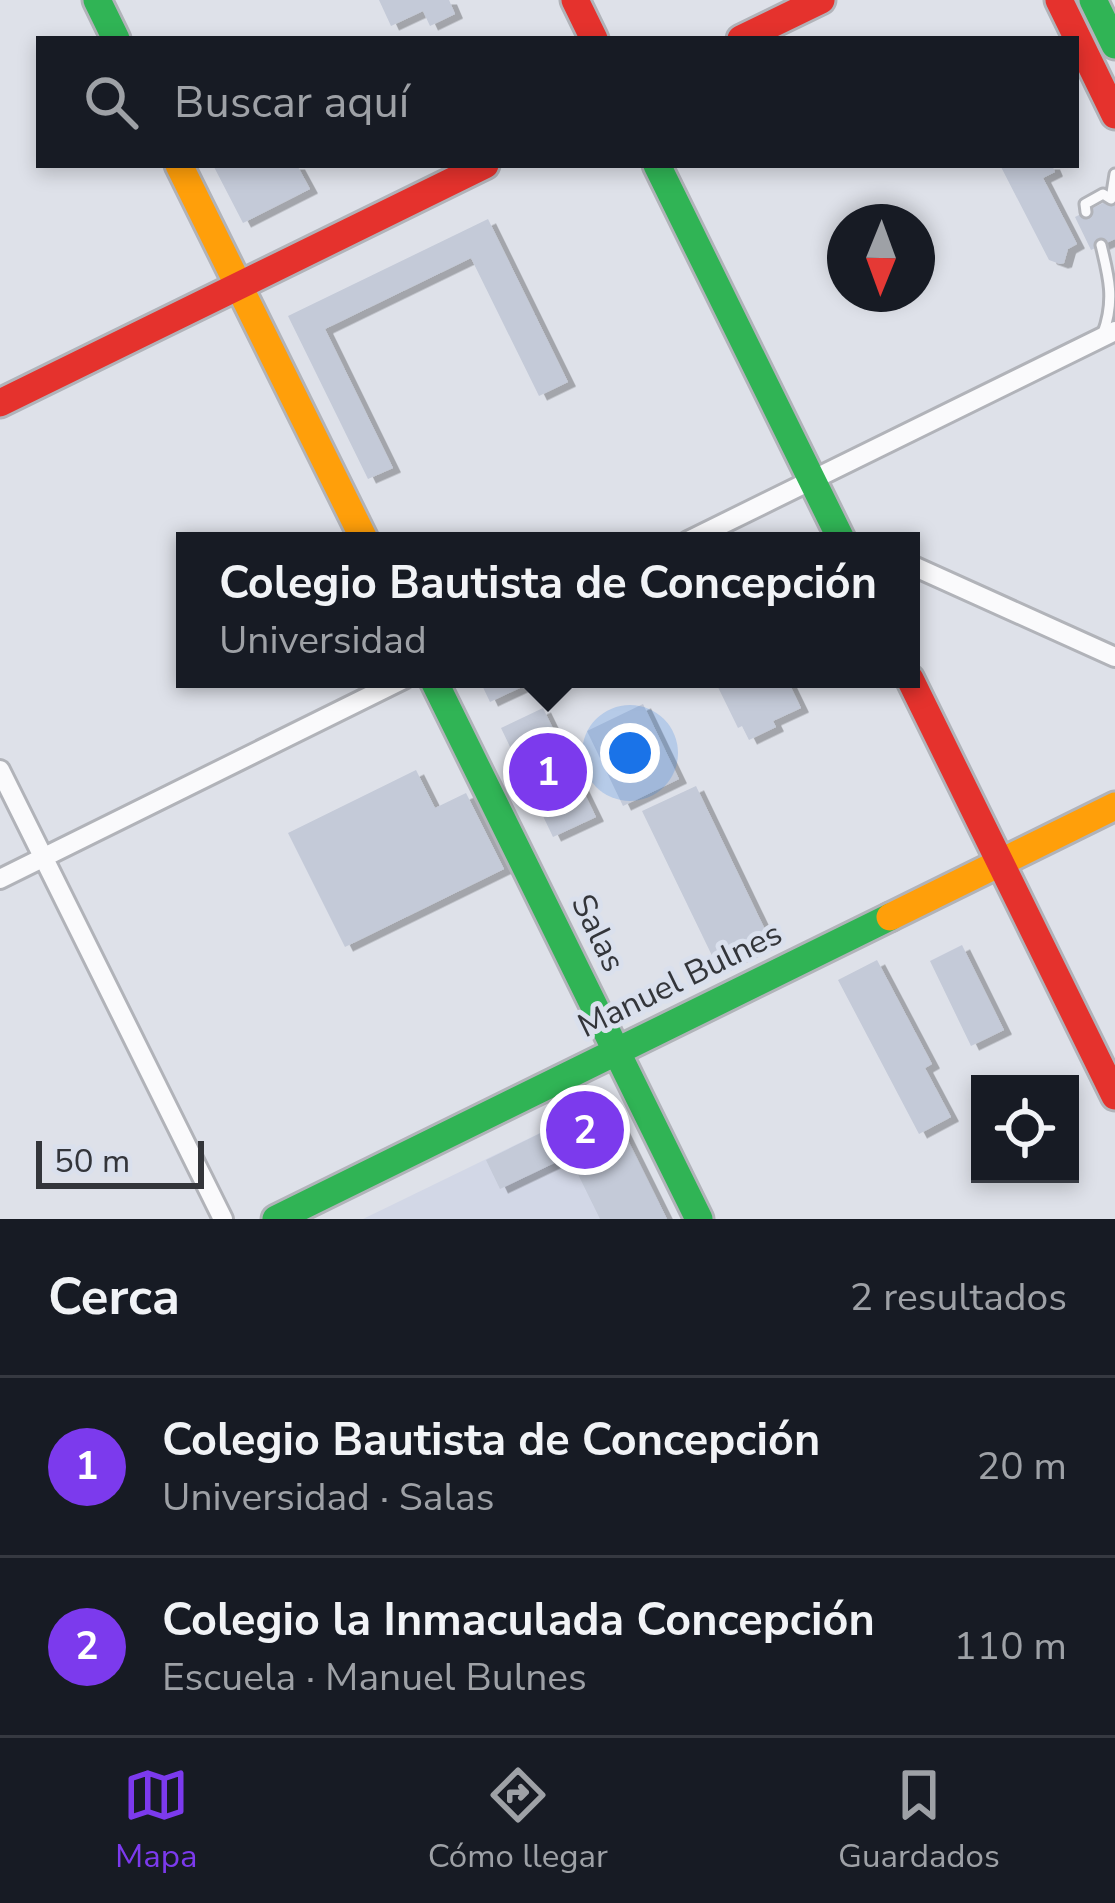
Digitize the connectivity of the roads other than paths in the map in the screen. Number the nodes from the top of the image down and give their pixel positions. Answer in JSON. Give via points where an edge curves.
{"nodes":[{"id":1,"x":97,"y":0,"type":"edge"},
{"id":2,"x":575,"y":0,"type":"edge"},
{"id":3,"x":821,"y":0,"type":"edge"},
{"id":4,"x":1059,"y":0,"type":"edge"},
{"id":5,"x":1093,"y":0,"type":"edge"},
{"id":6,"x":115,"y":36,"type":"edge"},
{"id":7,"x":593,"y":36,"type":"edge"},
{"id":8,"x":747,"y":36,"type":"edge"},
{"id":9,"x":1077,"y":36,"type":"edge"},
{"id":10,"x":1079,"y":41,"type":"edge"},
{"id":11,"x":1115,"y":44,"type":"edge"},
{"id":12,"x":1115,"y":115,"type":"edge"},
{"id":13,"x":180,"y":168,"type":"edge"},
{"id":14,"x":658,"y":168,"type":"edge"},
{"id":15,"x":453,"y":172,"type":"edge"},
{"id":16,"x":1115,"y":174,"type":"edge"},
{"id":17,"x":1085,"y":212,"type":"dead end"},
{"id":18,"x":1101,"y":245,"type":"dead end"},
{"id":19,"x":239,"y":286,"type":"junction"},
{"id":20,"x":1108,"y":334,"type":"edge"},
{"id":21,"x":0,"y":403,"type":"edge"},
{"id":22,"x":812,"y":481,"type":"junction"},
{"id":23,"x":361,"y":532,"type":"edge"},
{"id":24,"x":707,"y":532,"type":"edge"},
{"id":25,"x":842,"y":532,"type":"edge"},
{"id":26,"x":920,"y":570,"type":"edge"},
{"id":27,"x":1115,"y":657,"type":"edge"},
{"id":28,"x":386,"y":688,"type":"edge"},
{"id":29,"x":437,"y":688,"type":"edge"},
{"id":30,"x":914,"y":688,"type":"edge"},
{"id":31,"x":0,"y":770,"type":"edge"},
{"id":32,"x":1115,"y":806,"type":"edge"},
{"id":33,"x":44,"y":858,"type":"junction"},
{"id":34,"x":1000,"y":862,"type":"junction"},
{"id":35,"x":0,"y":879,"type":"edge"},
{"id":36,"x":616,"y":1052,"type":"junction"},
{"id":37,"x":1115,"y":1096,"type":"edge"},
{"id":38,"x":223,"y":1219,"type":"edge"},
{"id":39,"x":276,"y":1219,"type":"edge"},
{"id":40,"x":699,"y":1219,"type":"edge"}],
"edges":[{"from":1,"to":6,"type":"street"},
{"from":2,"to":7,"type":"street"},
{"from":3,"to":8,"type":"street"},
{"from":4,"to":9,"type":"street"},
{"from":5,"to":11,"type":"street"},
{"from":10,"to":12,"type":"street"},
{"from":13,"to":19,"type":"street"},
{"from":14,"to":22,"type":"street"},
{"from":15,"to":19,"type":"street"},
{"from":16,"to":17,"type":"lane","via":[[1111,199],[1103,194]]},
{"from":18,"to":20,"type":"lane","via":[[1112,290]]},
{"from":19,"to":21,"type":"street"},
{"from":19,"to":23,"type":"street"},
{"from":20,"to":22,"type":"street"},
{"from":22,"to":24,"type":"street"},
{"from":22,"to":25,"type":"street"},
{"from":26,"to":27,"type":"street"},
{"from":28,"to":33,"type":"street"},
{"from":29,"to":36,"type":"street","name":"Salas"},
{"from":30,"to":34,"type":"street"},
{"from":31,"to":33,"type":"street"},
{"from":32,"to":34,"type":"street","name":"Manuel Bulnes"},
{"from":33,"to":35,"type":"street"},
{"from":33,"to":38,"type":"street"},
{"from":34,"to":36,"type":"street","name":"Manuel Bulnes"},
{"from":34,"to":37,"type":"street"},
{"from":36,"to":39,"type":"street","name":"Manuel Bulnes"},
{"from":36,"to":40,"type":"street","name":"Salas"}]}
